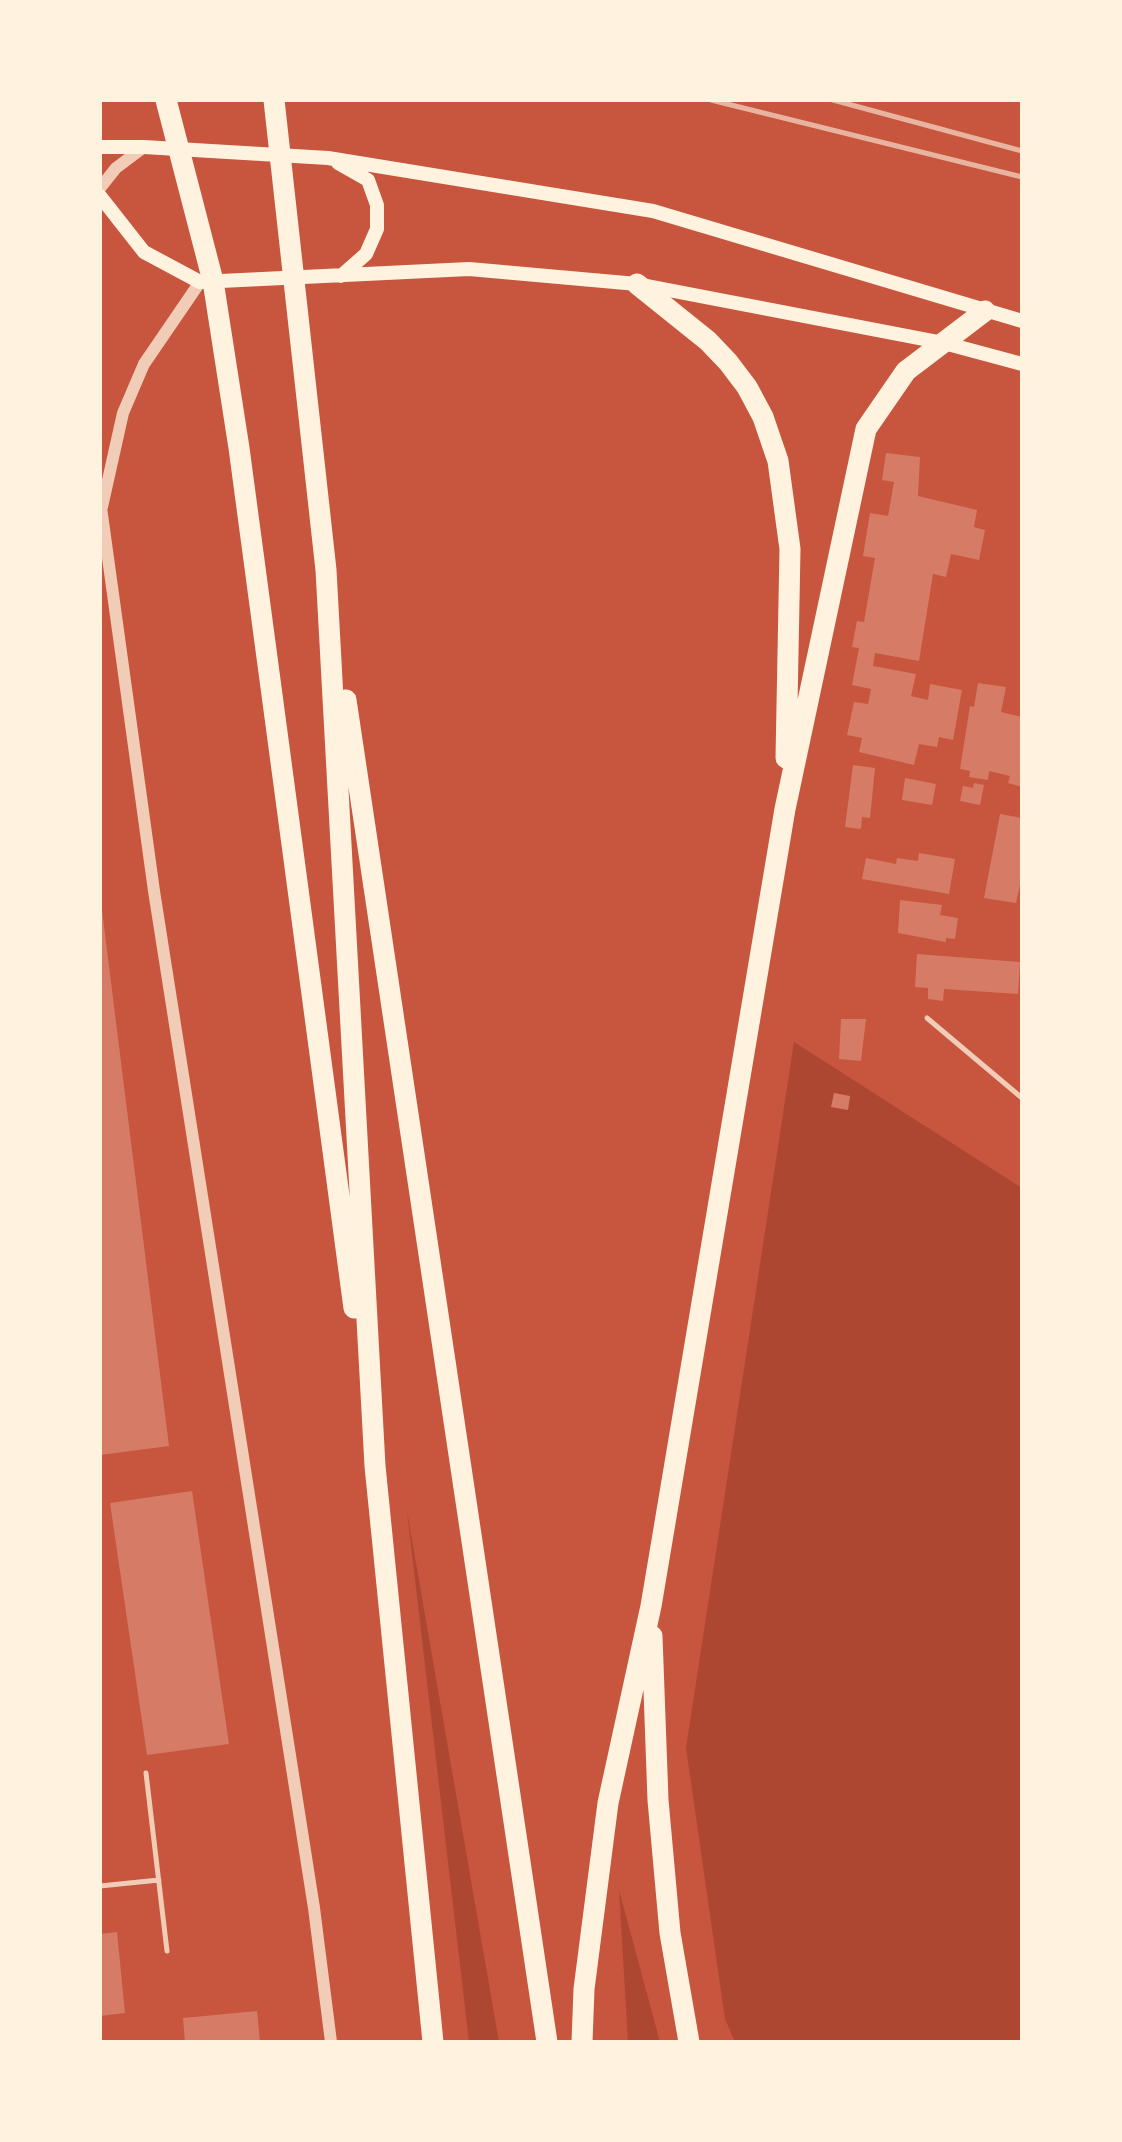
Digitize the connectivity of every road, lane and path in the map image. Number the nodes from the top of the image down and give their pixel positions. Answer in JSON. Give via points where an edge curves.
{"nodes":[{"id":1,"x":166,"y":100,"type":"edge"},
{"id":2,"x":274,"y":100,"type":"edge"},
{"id":3,"x":144,"y":146,"type":"junction"},
{"id":4,"x":100,"y":147,"type":"edge"},
{"id":5,"x":327,"y":158,"type":"junction"},
{"id":6,"x":100,"y":187,"type":"edge"},
{"id":7,"x":100,"y":196,"type":"edge"},
{"id":8,"x":341,"y":275,"type":"junction"},
{"id":9,"x":200,"y":282,"type":"junction"},
{"id":10,"x":637,"y":284,"type":"junction"},
{"id":11,"x":985,"y":311,"type":"junction"},
{"id":12,"x":1022,"y":321,"type":"edge"},
{"id":13,"x":944,"y":343,"type":"junction"},
{"id":14,"x":1022,"y":364,"type":"edge"},
{"id":15,"x":100,"y":506,"type":"edge"},
{"id":16,"x":326,"y":570,"type":"junction"},
{"id":17,"x":785,"y":809,"type":"junction"},
{"id":18,"x":927,"y":1018,"type":"dead end"},
{"id":19,"x":1022,"y":1098,"type":"edge"},
{"id":20,"x":375,"y":1466,"type":"junction"},
{"id":21,"x":651,"y":1606,"type":"junction"},
{"id":22,"x":146,"y":1773,"type":"dead end"},
{"id":23,"x":159,"y":1880,"type":"junction"},
{"id":24,"x":100,"y":1886,"type":"edge"},
{"id":25,"x":167,"y":1951,"type":"dead end"},
{"id":26,"x":331,"y":2042,"type":"edge"},
{"id":27,"x":433,"y":2042,"type":"edge"},
{"id":28,"x":547,"y":2042,"type":"edge"},
{"id":29,"x":582,"y":2042,"type":"edge"},
{"id":30,"x":689,"y":2042,"type":"edge"}],
"edges":[{"from":1,"to":20,"type":"highway","via":[[213,281],[239,448]]},
{"from":2,"to":16,"type":"highway"},
{"from":3,"to":4,"type":"main road"},
{"from":3,"to":5,"type":"main road"},
{"from":3,"to":6,"type":"street"},
{"from":5,"to":8,"type":"main road","via":[[368,180],[377,205],[377,229],[366,254]]},
{"from":5,"to":11,"type":"main road","via":[[653,211]]},
{"from":7,"to":9,"type":"main road","via":[[144,252]]},
{"from":8,"to":9,"type":"main road"},
{"from":8,"to":10,"type":"main road","via":[[469,269]]},
{"from":9,"to":15,"type":"street","via":[[144,365],[122,413]]},
{"from":10,"to":13,"type":"main road"},
{"from":10,"to":17,"type":"highway","via":[[728,362],[763,417],[778,461],[790,549]]},
{"from":11,"to":12,"type":"main road"},
{"from":11,"to":13,"type":"highway"},
{"from":13,"to":14,"type":"main road"},
{"from":13,"to":17,"type":"highway","via":[[906,371],[866,429]]},
{"from":15,"to":26,"type":"street"},
{"from":16,"to":20,"type":"highway"},
{"from":16,"to":28,"type":"highway"},
{"from":17,"to":21,"type":"highway"},
{"from":18,"to":19,"type":"lane"},
{"from":20,"to":27,"type":"highway"},
{"from":21,"to":29,"type":"highway","via":[[608,1803],[584,1989]]},
{"from":21,"to":30,"type":"highway","via":[[658,1800],[670,1933]]},
{"from":22,"to":23,"type":"lane"},
{"from":23,"to":24,"type":"lane"},
{"from":23,"to":25,"type":"lane"}]}
